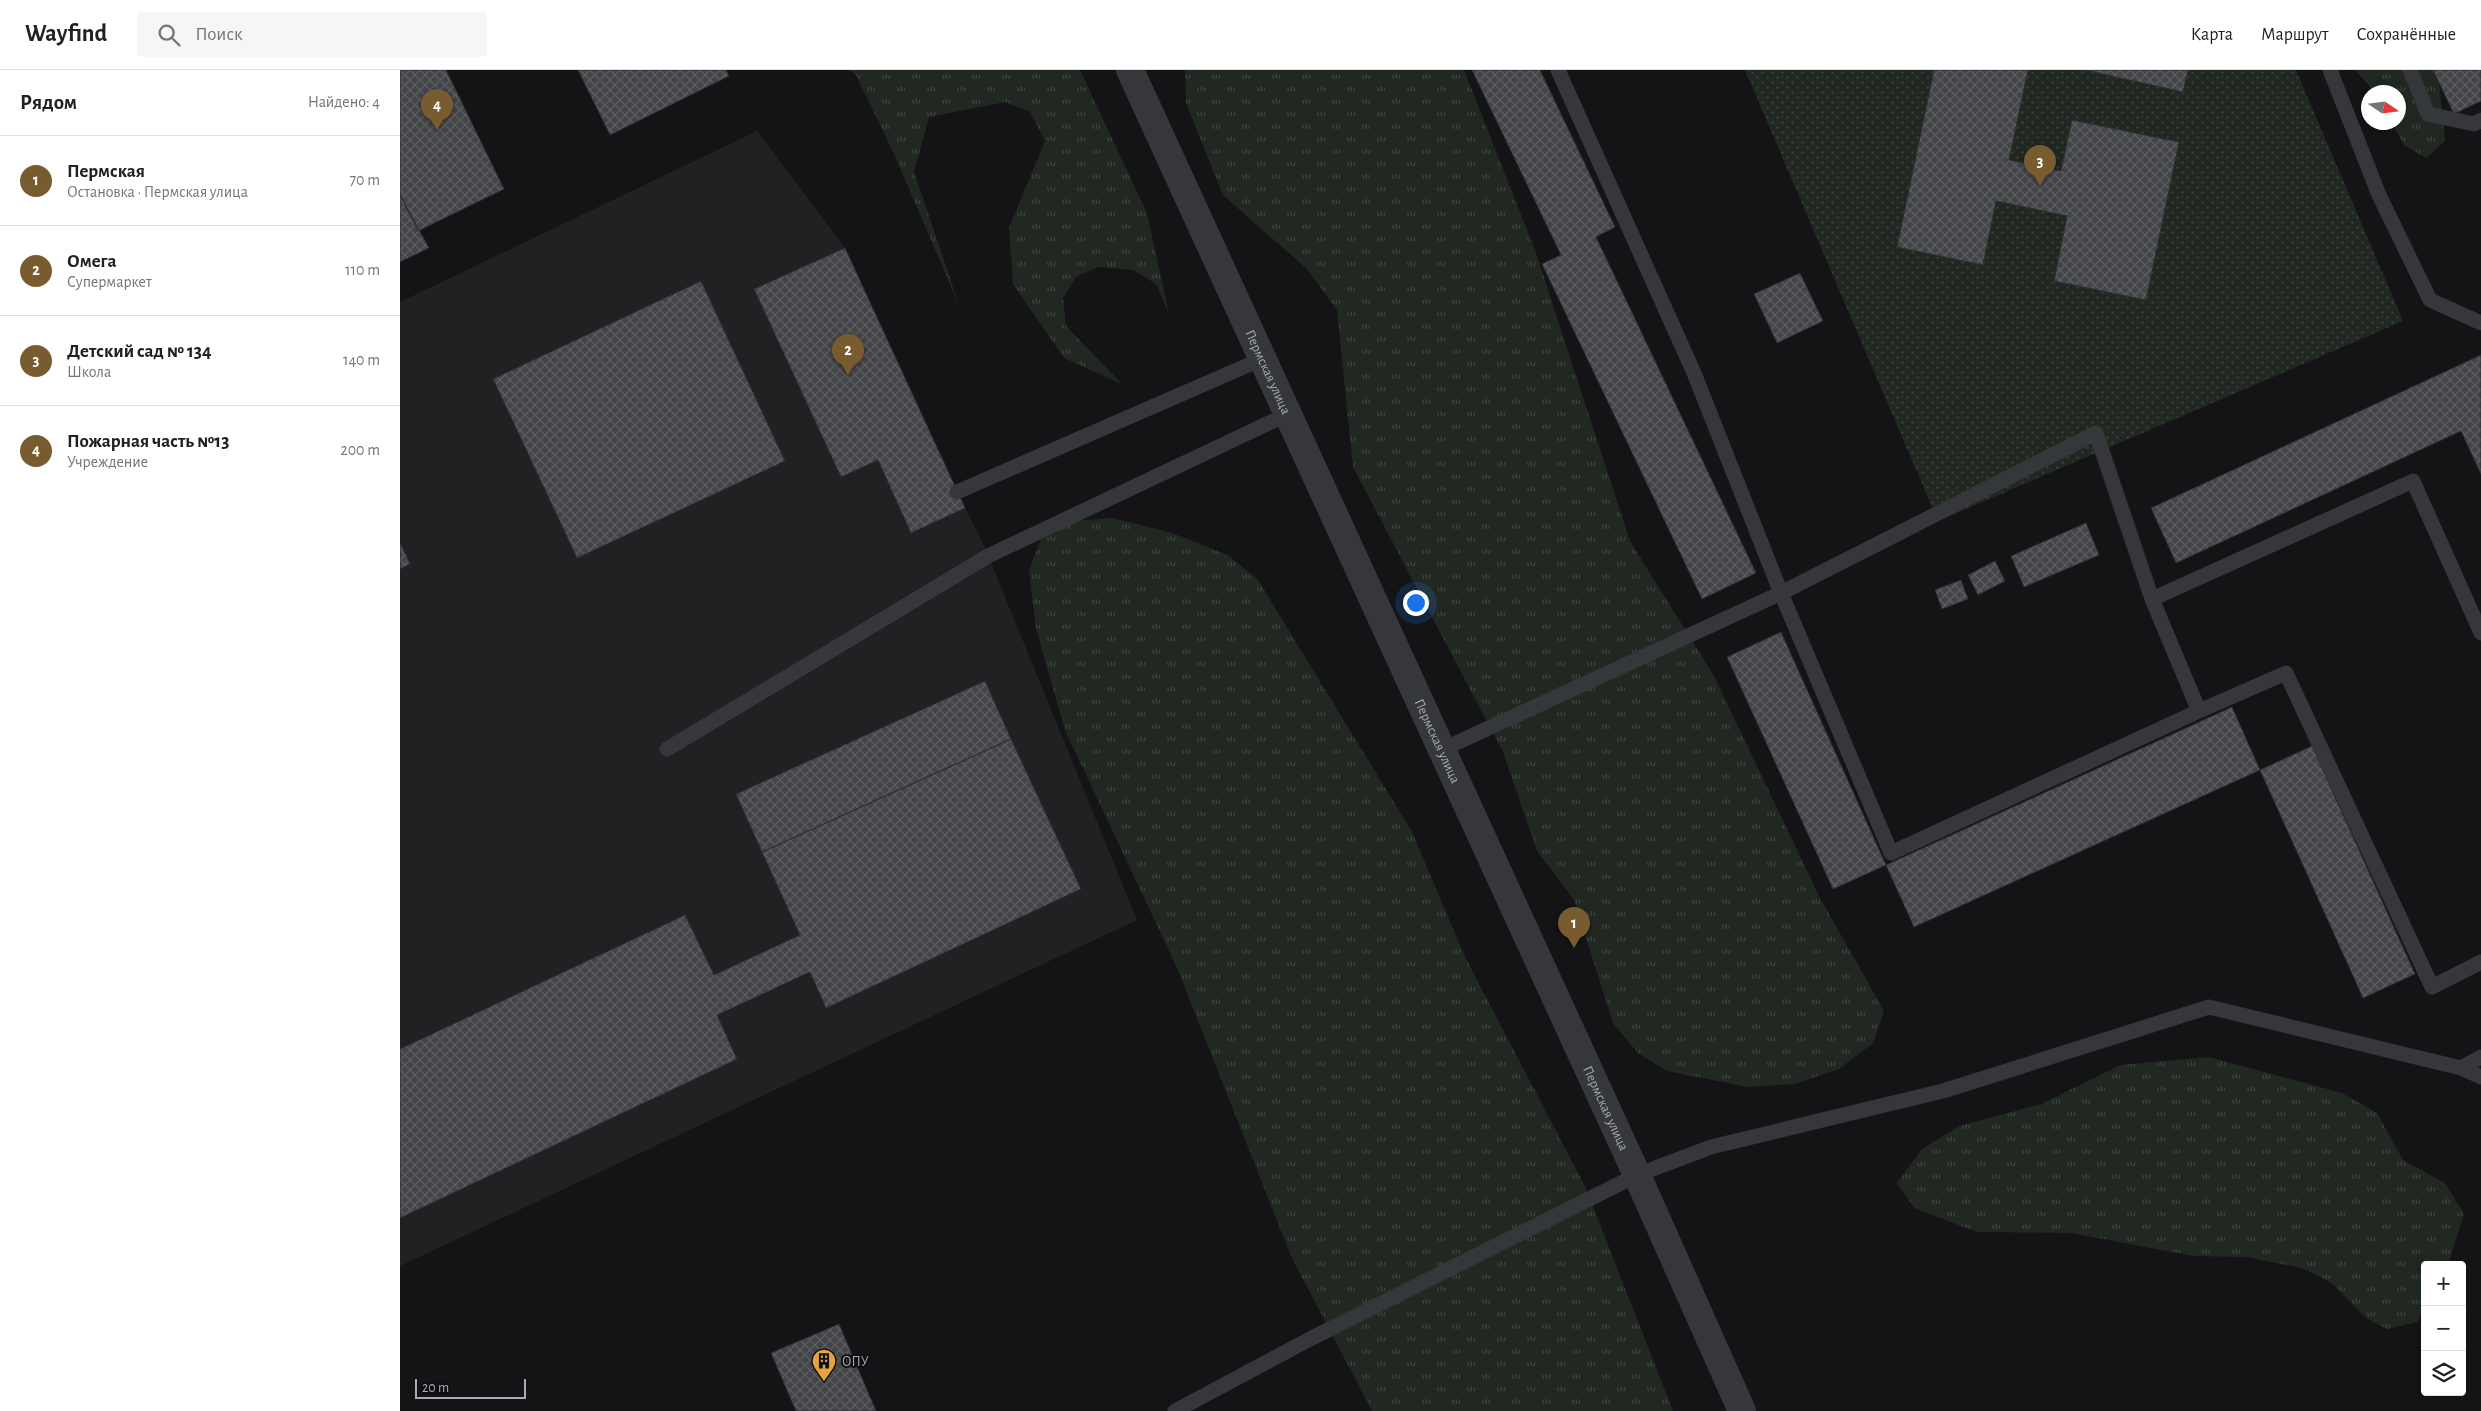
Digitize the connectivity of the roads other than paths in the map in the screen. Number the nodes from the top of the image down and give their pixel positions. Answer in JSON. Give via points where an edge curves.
{"nodes":[{"id":1,"x":1130,"y":70,"type":"edge"},
{"id":2,"x":1558,"y":70,"type":"edge"},
{"id":3,"x":2330,"y":70,"type":"edge"},
{"id":4,"x":2410,"y":70,"type":"edge"},
{"id":5,"x":2481,"y":120,"type":"edge"},
{"id":6,"x":2481,"y":323,"type":"edge"},
{"id":7,"x":1262,"y":359,"type":"junction"},
{"id":8,"x":1288,"y":414,"type":"junction"},
{"id":9,"x":957,"y":492,"type":"dead end"},
{"id":10,"x":1781,"y":593,"type":"junction"},
{"id":11,"x":2152,"y":599,"type":"junction"},
{"id":12,"x":2476,"y":608,"type":"edge"},
{"id":13,"x":2481,"y":633,"type":"edge"},
{"id":14,"x":2199,"y":711,"type":"junction"},
{"id":15,"x":667,"y":749,"type":"dead end"},
{"id":16,"x":1441,"y":750,"type":"junction"},
{"id":17,"x":2481,"y":962,"type":"edge"},
{"id":18,"x":2481,"y":1056,"type":"edge"},
{"id":19,"x":2461,"y":1068,"type":"junction"},
{"id":20,"x":2481,"y":1077,"type":"edge"},
{"id":21,"x":1637,"y":1176,"type":"junction"},
{"id":22,"x":1175,"y":1411,"type":"edge"},
{"id":23,"x":1742,"y":1411,"type":"edge"}],
"edges":[{"from":1,"to":7,"type":"street","name":"Пермская улица"},
{"from":2,"to":10,"type":"lane","via":[[1694,373]]},
{"from":3,"to":6,"type":"lane","via":[[2379,195],[2430,300]]},
{"from":4,"to":5,"type":"lane","via":[[2428,114],[2474,124]]},
{"from":7,"to":8,"type":"street","name":"Пермская улица"},
{"from":7,"to":9,"type":"lane"},
{"from":8,"to":15,"type":"lane","via":[[988,556]]},
{"from":8,"to":16,"type":"street","name":"Пермская улица"},
{"from":10,"to":11,"type":"lane","via":[[2096,433]]},
{"from":10,"to":14,"type":"lane","via":[[1891,853]]},
{"from":10,"to":16,"type":"lane"},
{"from":11,"to":12,"type":"lane","via":[[2413,481]]},
{"from":11,"to":14,"type":"lane"},
{"from":12,"to":13,"type":"lane"},
{"from":14,"to":17,"type":"lane","via":[[2286,673],[2432,987]]},
{"from":16,"to":21,"type":"street","name":"Пермская улица"},
{"from":18,"to":19,"type":"lane"},
{"from":19,"to":20,"type":"lane"},
{"from":19,"to":21,"type":"lane","via":[[2210,1007],[1943,1091],[1711,1147]]},
{"from":21,"to":22,"type":"lane","via":[[1310,1339]]},
{"from":21,"to":23,"type":"street","name":"Пермская улица"}]}
